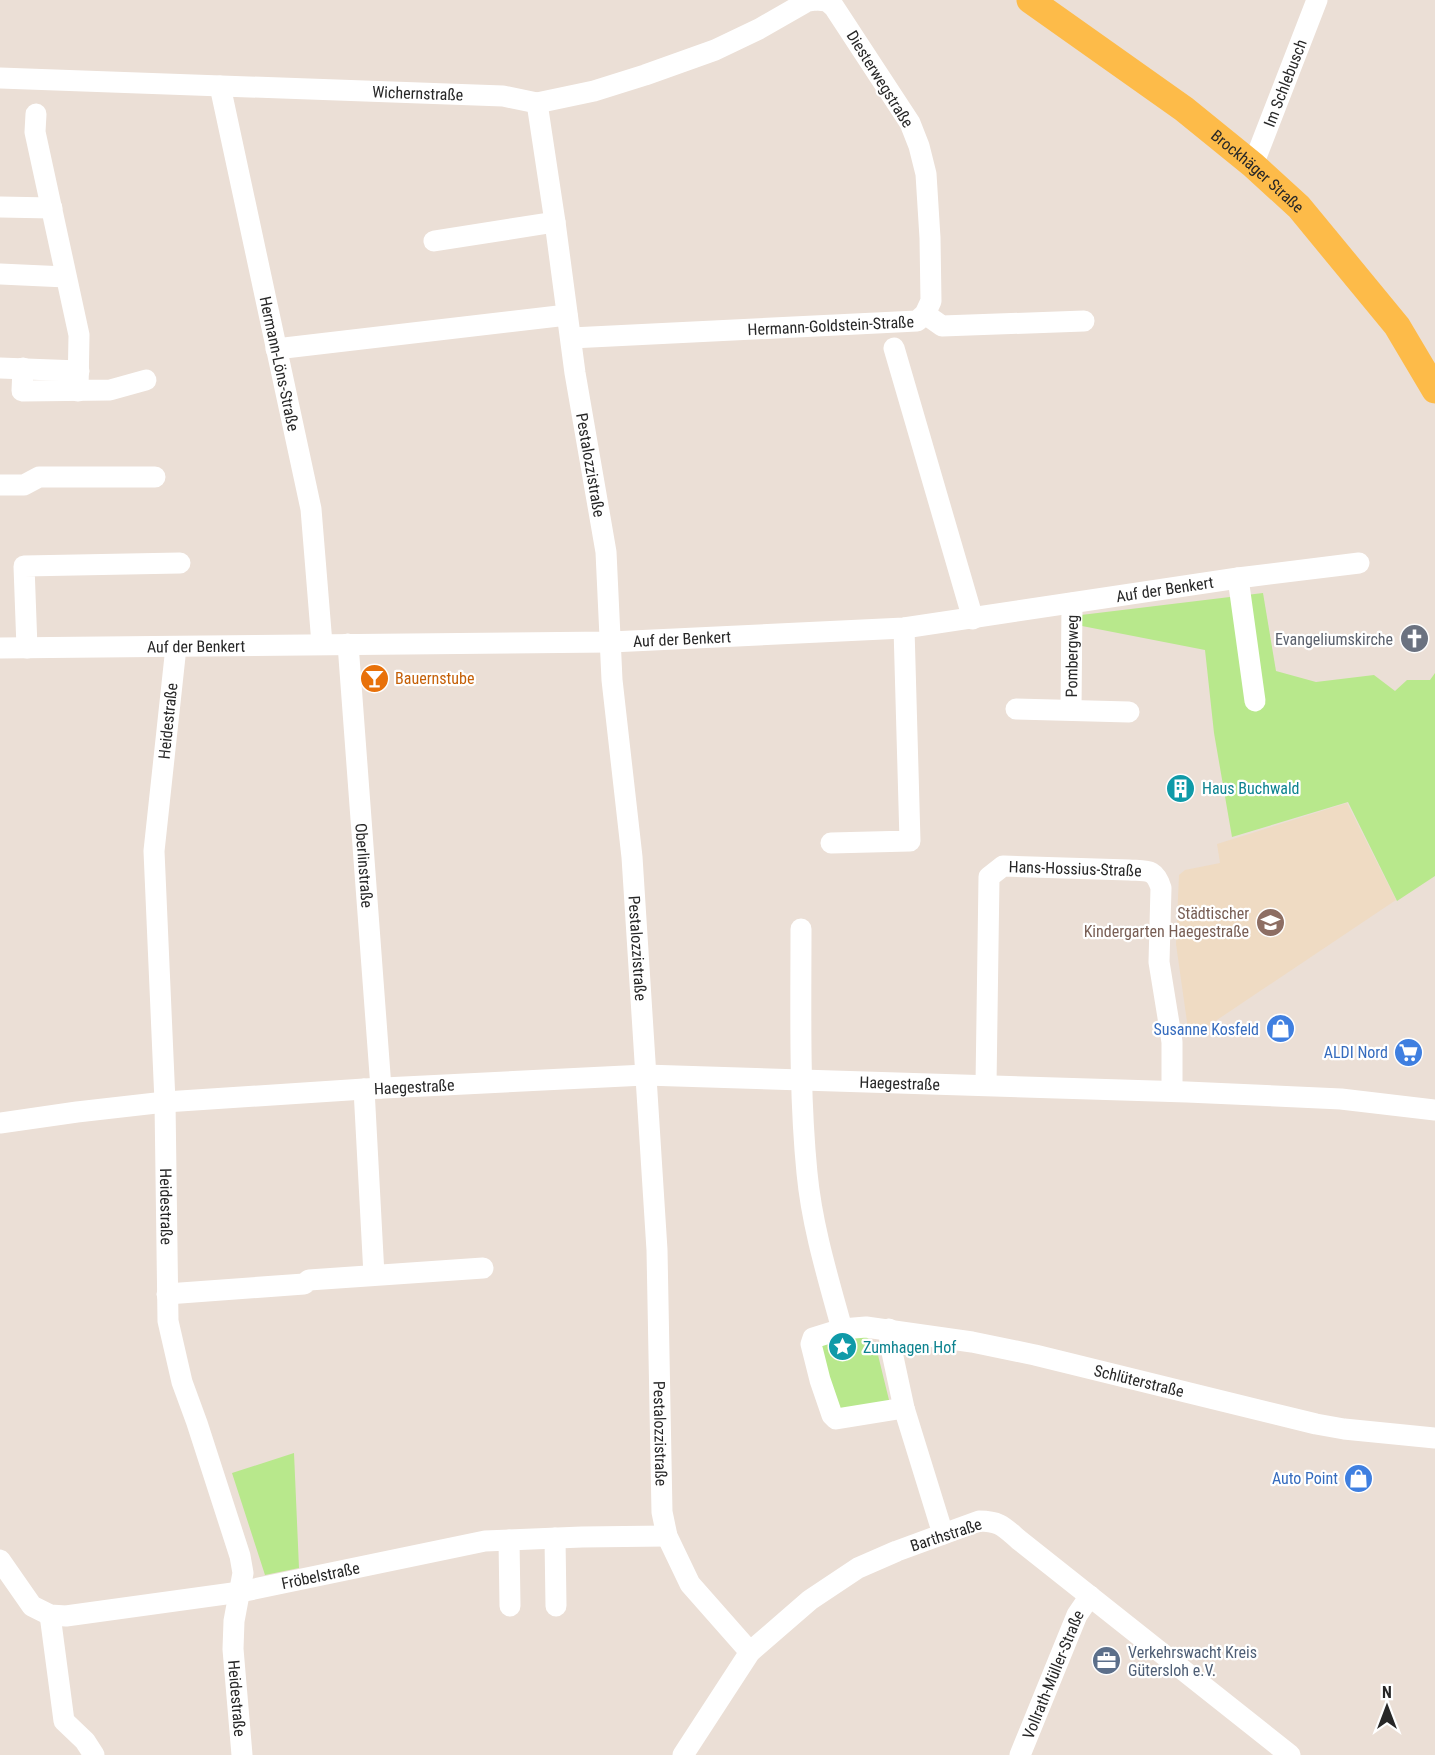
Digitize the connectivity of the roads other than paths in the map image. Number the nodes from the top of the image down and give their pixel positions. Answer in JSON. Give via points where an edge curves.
{"nodes":[{"id":1,"x":816,"y":0,"type":"edge"},
{"id":2,"x":1030,"y":0,"type":"edge"},
{"id":3,"x":1317,"y":0,"type":"edge"},
{"id":4,"x":0,"y":78,"type":"edge"},
{"id":5,"x":220,"y":86,"type":"junction"},
{"id":6,"x":537,"y":103,"type":"junction"},
{"id":7,"x":36,"y":114,"type":"dead end"},
{"id":8,"x":1253,"y":165,"type":"junction"},
{"id":9,"x":0,"y":207,"type":"edge"},
{"id":10,"x":51,"y":208,"type":"junction"},
{"id":11,"x":555,"y":222,"type":"junction"},
{"id":12,"x":434,"y":241,"type":"dead end"},
{"id":13,"x":0,"y":274,"type":"edge"},
{"id":14,"x":66,"y":277,"type":"junction"},
{"id":15,"x":925,"y":314,"type":"junction"},
{"id":16,"x":567,"y":315,"type":"junction"},
{"id":17,"x":1084,"y":321,"type":"dead end"},
{"id":18,"x":571,"y":338,"type":"junction"},
{"id":19,"x":894,"y":348,"type":"dead end"},
{"id":20,"x":276,"y":349,"type":"junction"},
{"id":21,"x":0,"y":368,"type":"edge"},
{"id":22,"x":146,"y":380,"type":"dead end"},
{"id":23,"x":78,"y":381,"type":"junction"},
{"id":24,"x":1435,"y":389,"type":"edge"},
{"id":25,"x":155,"y":477,"type":"dead end"},
{"id":26,"x":0,"y":485,"type":"edge"},
{"id":27,"x":180,"y":563,"type":"dead end"},
{"id":28,"x":1359,"y":563,"type":"dead end"},
{"id":29,"x":1238,"y":578,"type":"junction"},
{"id":30,"x":1072,"y":603,"type":"junction"},
{"id":31,"x":973,"y":619,"type":"junction"},
{"id":32,"x":904,"y":628,"type":"junction"},
{"id":33,"x":611,"y":642,"type":"junction"},
{"id":34,"x":322,"y":644,"type":"junction"},
{"id":35,"x":348,"y":644,"type":"junction"},
{"id":36,"x":176,"y":647,"type":"junction"},
{"id":37,"x":0,"y":648,"type":"edge"},
{"id":38,"x":27,"y":648,"type":"junction"},
{"id":39,"x":1255,"y":701,"type":"dead end"},
{"id":40,"x":1016,"y":709,"type":"dead end"},
{"id":41,"x":1071,"y":710,"type":"junction"},
{"id":42,"x":1129,"y":712,"type":"dead end"},
{"id":43,"x":831,"y":843,"type":"dead end"},
{"id":44,"x":801,"y":929,"type":"dead end"},
{"id":45,"x":645,"y":1075,"type":"junction"},
{"id":46,"x":802,"y":1080,"type":"junction"},
{"id":47,"x":986,"y":1085,"type":"junction"},
{"id":48,"x":372,"y":1088,"type":"junction"},
{"id":49,"x":1172,"y":1092,"type":"junction"},
{"id":50,"x":165,"y":1102,"type":"junction"},
{"id":51,"x":1435,"y":1110,"type":"edge"},
{"id":52,"x":0,"y":1123,"type":"edge"},
{"id":53,"x":483,"y":1268,"type":"dead end"},
{"id":54,"x":374,"y":1275,"type":"junction"},
{"id":55,"x":167,"y":1294,"type":"junction"},
{"id":56,"x":842,"y":1329,"type":"junction"},
{"id":57,"x":889,"y":1329,"type":"junction"},
{"id":58,"x":904,"y":1408,"type":"junction"},
{"id":59,"x":1435,"y":1438,"type":"edge"},
{"id":60,"x":943,"y":1534,"type":"junction"},
{"id":61,"x":667,"y":1536,"type":"junction"},
{"id":62,"x":555,"y":1538,"type":"junction"},
{"id":63,"x":509,"y":1540,"type":"junction"},
{"id":64,"x":0,"y":1560,"type":"edge"},
{"id":65,"x":240,"y":1592,"type":"junction"},
{"id":66,"x":1090,"y":1596,"type":"junction"},
{"id":67,"x":510,"y":1606,"type":"dead end"},
{"id":68,"x":556,"y":1606,"type":"dead end"},
{"id":69,"x":50,"y":1615,"type":"junction"},
{"id":70,"x":750,"y":1652,"type":"junction"},
{"id":71,"x":94,"y":1755,"type":"edge"},
{"id":72,"x":242,"y":1755,"type":"edge"},
{"id":73,"x":683,"y":1755,"type":"edge"},
{"id":74,"x":1020,"y":1755,"type":"edge"},
{"id":75,"x":1290,"y":1755,"type":"edge"}],
"edges":[{"from":1,"to":6,"type":"street","name":"Wichernstraße","via":[[715,50],[594,91]]},
{"from":1,"to":15,"type":"street","name":"Diesterwegstraße","via":[[827,1],[834,7],[910,123],[919,146],[926,174],[930,238],[931,301]]},
{"from":2,"to":8,"type":"main road","name":"Brockhäger Straße","via":[[1184,109]]},
{"from":3,"to":8,"type":"street","name":"Im Schlebusch"},
{"from":4,"to":5,"type":"street","name":"Wichernstraße"},
{"from":5,"to":6,"type":"street","name":"Wichernstraße","via":[[503,96]]},
{"from":5,"to":20,"type":"street","name":"Hermann-Löns-Straße"},
{"from":6,"to":11,"type":"street","name":"Pestalozzistraße"},
{"from":7,"to":10,"type":"street","via":[[35,132]]},
{"from":8,"to":24,"type":"main road","name":"Brockhäger Straße","via":[[1299,207],[1397,326]]},
{"from":9,"to":10,"type":"street"},
{"from":10,"to":14,"type":"street"},
{"from":11,"to":12,"type":"street"},
{"from":11,"to":16,"type":"street","name":"Pestalozzistraße"},
{"from":13,"to":14,"type":"street"},
{"from":14,"to":23,"type":"street","via":[[80,335]]},
{"from":15,"to":17,"type":"street","name":"Hermann-Goldstein-Straße","via":[[942,326]]},
{"from":15,"to":18,"type":"street","name":"Hermann-Goldstein-Straße","via":[[917,321]]},
{"from":16,"to":18,"type":"street","name":"Pestalozzistraße"},
{"from":16,"to":20,"type":"street"},
{"from":18,"to":33,"type":"street","name":"Pestalozzistraße","via":[[606,552]]},
{"from":19,"to":31,"type":"street"},
{"from":20,"to":34,"type":"street","name":"Hermann-Löns-Straße","via":[[311,510]]},
{"from":21,"to":23,"type":"street","via":[[23,368]]},
{"from":22,"to":23,"type":"street","via":[[110,390]]},
{"from":25,"to":26,"type":"street","via":[[39,477],[24,485]]},
{"from":27,"to":38,"type":"street","via":[[24,566]]},
{"from":28,"to":29,"type":"street","name":"Auf der Benkert"},
{"from":29,"to":30,"type":"street","name":"Auf der Benkert"},
{"from":29,"to":39,"type":"street"},
{"from":30,"to":31,"type":"street","name":"Auf der Benkert"},
{"from":30,"to":41,"type":"street","name":"Pombergweg"},
{"from":31,"to":32,"type":"street","name":"Auf der Benkert"},
{"from":32,"to":33,"type":"street","name":"Auf der Benkert"},
{"from":32,"to":43,"type":"street","via":[[910,841]]},
{"from":33,"to":35,"type":"street","name":"Auf der Benkert"},
{"from":33,"to":45,"type":"street","name":"Pestalozzistraße","via":[[632,857]]},
{"from":34,"to":35,"type":"street","name":"Auf der Benkert"},
{"from":34,"to":36,"type":"street","name":"Auf der Benkert"},
{"from":35,"to":48,"type":"street","name":"Oberlinstraße"},
{"from":36,"to":38,"type":"street","name":"Auf der Benkert"},
{"from":36,"to":50,"type":"street","name":"Heidestraße","via":[[154,851]]},
{"from":37,"to":38,"type":"street","name":"Auf der Benkert"},
{"from":40,"to":41,"type":"street","name":"Pombergweg"},
{"from":41,"to":42,"type":"street","name":"Pombergweg"},
{"from":44,"to":46,"type":"street"},
{"from":45,"to":46,"type":"street","name":"Haegestraße"},
{"from":45,"to":48,"type":"street","name":"Haegestraße"},
{"from":45,"to":61,"type":"street","name":"Pestalozzistraße","via":[[657,1251],[662,1512]]},
{"from":46,"to":47,"type":"street","name":"Haegestraße"},
{"from":46,"to":56,"type":"street","via":[[807,1174],[819,1241]]},
{"from":47,"to":49,"type":"street","name":"Haegestraße"},
{"from":47,"to":49,"type":"street","name":"Hans-Hossius-Straße","via":[[989,877],[1003,867],[1107,869],[1149,871],[1158,877],[1159,962],[1172,1042]]},
{"from":48,"to":50,"type":"street","name":"Haegestraße"},
{"from":48,"to":54,"type":"street","name":"Haegestraße"},
{"from":49,"to":51,"type":"street","name":"Haegestraße","via":[[1341,1099]]},
{"from":50,"to":52,"type":"street","name":"Haegestraße"},
{"from":50,"to":55,"type":"street","name":"Heidestraße"},
{"from":53,"to":54,"type":"street"},
{"from":54,"to":55,"type":"street"},
{"from":55,"to":65,"type":"street","name":"Heidestraße","via":[[168,1321],[182,1382],[240,1556]]},
{"from":56,"to":57,"type":"street","name":"Schlüterstraße"},
{"from":56,"to":58,"type":"street","via":[[813,1338],[811,1344],[832,1415],[836,1419]]},
{"from":57,"to":58,"type":"street"},
{"from":57,"to":59,"type":"street","name":"Schlüterstraße","via":[[1035,1355],[1316,1424]]},
{"from":58,"to":60,"type":"street"},
{"from":60,"to":66,"type":"street","name":"Barthstraße","via":[[979,1521],[1002,1525]]},
{"from":60,"to":70,"type":"street","name":"Barthstraße","via":[[858,1568],[833,1583]]},
{"from":61,"to":62,"type":"street","name":"Fröbelstraße"},
{"from":61,"to":70,"type":"street","name":"Pestalozzistraße","via":[[690,1584]]},
{"from":62,"to":63,"type":"street","name":"Fröbelstraße"},
{"from":62,"to":68,"type":"street"},
{"from":63,"to":65,"type":"street","name":"Fröbelstraße","via":[[485,1541]]},
{"from":63,"to":67,"type":"street"},
{"from":64,"to":69,"type":"street","via":[[32,1606]]},
{"from":65,"to":69,"type":"street","name":"Fröbelstraße"},
{"from":65,"to":72,"type":"street","name":"Heidestraße","via":[[233,1648]]},
{"from":66,"to":74,"type":"street","name":"Vollrath-Müller-Straße","via":[[1077,1615]]},
{"from":66,"to":75,"type":"street","name":"Barthstraße"},
{"from":69,"to":71,"type":"street","via":[[64,1721],[86,1741]]},
{"from":70,"to":73,"type":"street","name":"Barthstraße"}]}
